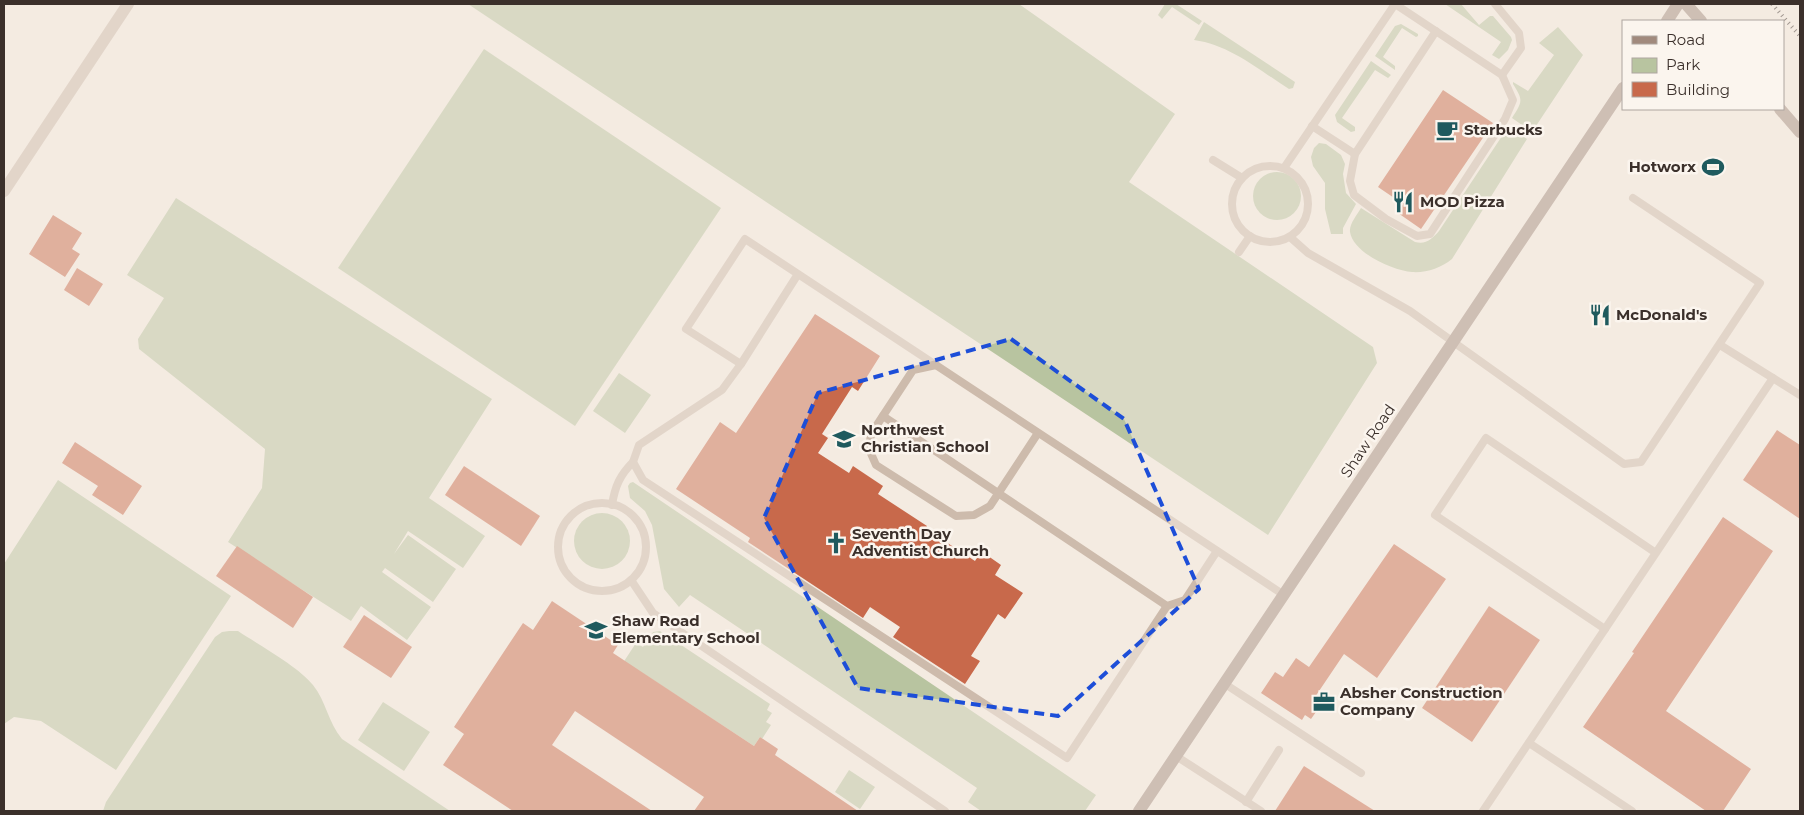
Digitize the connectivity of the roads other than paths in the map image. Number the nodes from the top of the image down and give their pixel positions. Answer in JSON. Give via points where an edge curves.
{"nodes":[{"id":1,"x":128,"y":4,"type":"edge"},
{"id":2,"x":1395,"y":4,"type":"edge"},
{"id":3,"x":1495,"y":4,"type":"edge"},
{"id":4,"x":1678,"y":4,"type":"edge"},
{"id":5,"x":1686,"y":4,"type":"edge"},
{"id":6,"x":1668,"y":20,"type":"edge"},
{"id":7,"x":1701,"y":20,"type":"edge"},
{"id":8,"x":1436,"y":31,"type":"junction"},
{"id":9,"x":1502,"y":74,"type":"junction"},
{"id":10,"x":1622,"y":90,"type":"edge"},
{"id":11,"x":1781,"y":110,"type":"edge"},
{"id":12,"x":1312,"y":126,"type":"junction"},
{"id":13,"x":1800,"y":132,"type":"edge"},
{"id":14,"x":1355,"y":154,"type":"junction"},
{"id":15,"x":1214,"y":160,"type":"dead end"},
{"id":16,"x":1284,"y":168,"type":"junction"},
{"id":17,"x":1242,"y":178,"type":"junction"},
{"id":18,"x":4,"y":190,"type":"edge"},
{"id":19,"x":1633,"y":198,"type":"dead end"},
{"id":20,"x":1250,"y":236,"type":"junction"},
{"id":21,"x":1290,"y":237,"type":"junction"},
{"id":22,"x":1239,"y":252,"type":"dead end"},
{"id":23,"x":798,"y":274,"type":"junction"},
{"id":24,"x":1453,"y":341,"type":"junction"},
{"id":25,"x":1720,"y":345,"type":"junction"},
{"id":26,"x":741,"y":364,"type":"junction"},
{"id":27,"x":936,"y":365,"type":"junction"},
{"id":28,"x":1773,"y":378,"type":"junction"},
{"id":29,"x":1800,"y":395,"type":"edge"},
{"id":30,"x":883,"y":416,"type":"junction"},
{"id":31,"x":1038,"y":433,"type":"junction"},
{"id":32,"x":633,"y":462,"type":"junction"},
{"id":33,"x":998,"y":493,"type":"junction"},
{"id":34,"x":612,"y":504,"type":"junction"},
{"id":35,"x":1217,"y":551,"type":"junction"},
{"id":36,"x":1656,"y":553,"type":"junction"},
{"id":37,"x":631,"y":580,"type":"junction"},
{"id":38,"x":1284,"y":595,"type":"junction"},
{"id":39,"x":1168,"y":606,"type":"junction"},
{"id":40,"x":1605,"y":629,"type":"junction"},
{"id":41,"x":1225,"y":684,"type":"junction"},
{"id":42,"x":1529,"y":743,"type":"junction"},
{"id":43,"x":1279,"y":750,"type":"dead end"},
{"id":44,"x":1176,"y":756,"type":"junction"},
{"id":45,"x":1361,"y":773,"type":"dead end"},
{"id":46,"x":1246,"y":802,"type":"junction"},
{"id":47,"x":945,"y":811,"type":"edge"},
{"id":48,"x":1139,"y":811,"type":"edge"},
{"id":49,"x":1260,"y":811,"type":"edge"},
{"id":50,"x":1483,"y":811,"type":"edge"},
{"id":51,"x":1632,"y":811,"type":"edge"}],
"edges":[{"from":1,"to":18,"type":"street"},
{"from":2,"to":8,"type":"lane"},
{"from":2,"to":12,"type":"lane"},
{"from":3,"to":9,"type":"lane","via":[[1519,32],[1521,48]]},
{"from":4,"to":6,"type":"main road"},
{"from":5,"to":7,"type":"main road"},
{"from":8,"to":9,"type":"lane"},
{"from":8,"to":14,"type":"lane"},
{"from":9,"to":14,"type":"lane","via":[[1513,100],[1502,125],[1430,234],[1417,236],[1386,219],[1354,195],[1350,181]]},
{"from":10,"to":24,"type":"main road","name":"Shaw Road"},
{"from":11,"to":13,"type":"main road"},
{"from":12,"to":14,"type":"lane"},
{"from":12,"to":16,"type":"lane"},
{"from":15,"to":17,"type":"lane"},
{"from":16,"to":17,"type":"lane","via":[[1258,167]]},
{"from":16,"to":21,"type":"lane","via":[[1302,183],[1309,206],[1300,229]]},
{"from":17,"to":20,"type":"lane","via":[[1232,196],[1232,210],[1236,222]]},
{"from":19,"to":25,"type":"lane","via":[[1760,283]]},
{"from":20,"to":21,"type":"lane","via":[[1267,242],[1279,242]]},
{"from":20,"to":22,"type":"lane"},
{"from":21,"to":24,"type":"lane","via":[[1308,253],[1410,311]]},
{"from":23,"to":26,"type":"lane"},
{"from":23,"to":26,"type":"lane","via":[[745,239],[686,329]]},
{"from":23,"to":27,"type":"lane"},
{"from":24,"to":25,"type":"lane","via":[[1624,464],[1640,462]]},
{"from":24,"to":38,"type":"main road","name":"Shaw Road"},
{"from":25,"to":28,"type":"lane"},
{"from":26,"to":32,"type":"lane","via":[[722,390],[639,445]]},
{"from":27,"to":30,"type":"lane","via":[[913,370]]},
{"from":27,"to":31,"type":"lane"},
{"from":28,"to":29,"type":"lane"},
{"from":28,"to":36,"type":"lane"},
{"from":30,"to":33,"type":"lane"},
{"from":30,"to":33,"type":"lane","via":[[871,434],[868,449],[876,465],[956,516],[974,515],[990,506]]},
{"from":31,"to":33,"type":"lane"},
{"from":31,"to":35,"type":"lane"},
{"from":32,"to":34,"type":"lane","via":[[622,473]]},
{"from":32,"to":39,"type":"lane","via":[[643,480],[1067,758]]},
{"from":33,"to":39,"type":"lane"},
{"from":34,"to":37,"type":"lane","via":[[631,513],[641,525],[646,539],[646,554],[641,568]]},
{"from":34,"to":37,"type":"lane","via":[[592,504],[568,519],[558,544],[560,558],[565,571],[575,582],[589,589],[604,591],[618,588]]},
{"from":35,"to":38,"type":"lane"},
{"from":35,"to":39,"type":"lane","via":[[1185,600]]},
{"from":36,"to":40,"type":"lane"},
{"from":36,"to":40,"type":"lane","via":[[1486,438],[1435,514]]},
{"from":37,"to":47,"type":"lane","via":[[653,613]]},
{"from":38,"to":41,"type":"main road","name":"Shaw Road"},
{"from":40,"to":42,"type":"lane"},
{"from":41,"to":44,"type":"main road","name":"Shaw Road"},
{"from":41,"to":45,"type":"lane"},
{"from":42,"to":50,"type":"lane"},
{"from":42,"to":51,"type":"lane"},
{"from":43,"to":46,"type":"lane"},
{"from":44,"to":46,"type":"lane"},
{"from":44,"to":48,"type":"main road","name":"Shaw Road"},
{"from":46,"to":49,"type":"lane"}]}
